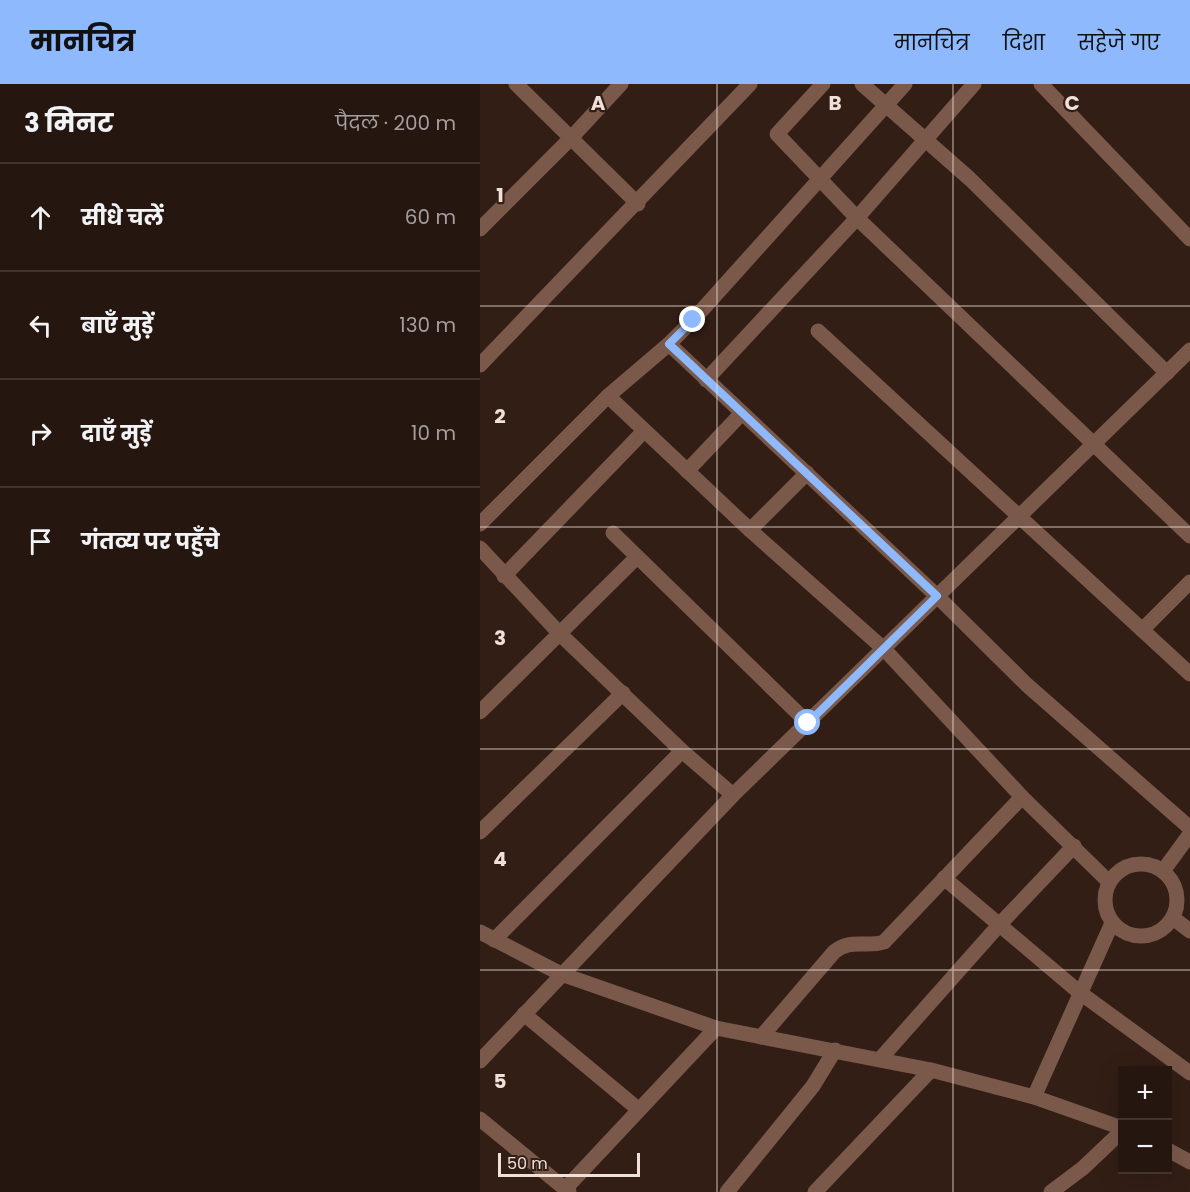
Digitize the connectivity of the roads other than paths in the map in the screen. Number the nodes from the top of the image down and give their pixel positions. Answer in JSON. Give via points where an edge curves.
{"nodes":[{"id":1,"x":516,"y":84,"type":"edge"},
{"id":2,"x":621,"y":84,"type":"edge"},
{"id":3,"x":750,"y":84,"type":"edge"},
{"id":4,"x":822,"y":84,"type":"edge"},
{"id":5,"x":862,"y":84,"type":"edge"},
{"id":6,"x":905,"y":84,"type":"edge"},
{"id":7,"x":974,"y":84,"type":"edge"},
{"id":8,"x":1041,"y":84,"type":"edge"},
{"id":9,"x":886,"y":105,"type":"junction"},
{"id":10,"x":572,"y":137,"type":"junction"},
{"id":11,"x":926,"y":138,"type":"junction"},
{"id":12,"x":821,"y":178,"type":"junction"},
{"id":13,"x":638,"y":204,"type":"junction"},
{"id":14,"x":857,"y":218,"type":"junction"},
{"id":15,"x":481,"y":225,"type":"edge"},
{"id":16,"x":1190,"y":239,"type":"edge"},
{"id":17,"x":818,"y":331,"type":"dead end"},
{"id":18,"x":669,"y":344,"type":"junction"},
{"id":19,"x":1190,"y":350,"type":"edge"},
{"id":20,"x":480,"y":365,"type":"edge"},
{"id":21,"x":1167,"y":373,"type":"junction"},
{"id":22,"x":706,"y":380,"type":"junction"},
{"id":23,"x":608,"y":396,"type":"junction"},
{"id":24,"x":741,"y":414,"type":"junction"},
{"id":25,"x":644,"y":431,"type":"junction"},
{"id":26,"x":1094,"y":443,"type":"junction"},
{"id":27,"x":687,"y":471,"type":"junction"},
{"id":28,"x":807,"y":473,"type":"junction"},
{"id":29,"x":1018,"y":516,"type":"junction"},
{"id":30,"x":480,"y":524,"type":"edge"},
{"id":31,"x":750,"y":530,"type":"junction"},
{"id":32,"x":613,"y":533,"type":"dead end"},
{"id":33,"x":1190,"y":536,"type":"edge"},
{"id":34,"x":480,"y":548,"type":"edge"},
{"id":35,"x":637,"y":557,"type":"junction"},
{"id":36,"x":504,"y":576,"type":"junction"},
{"id":37,"x":1190,"y":582,"type":"edge"},
{"id":38,"x":937,"y":596,"type":"junction"},
{"id":39,"x":1142,"y":630,"type":"junction"},
{"id":40,"x":560,"y":634,"type":"junction"},
{"id":41,"x":884,"y":650,"type":"junction"},
{"id":42,"x":1190,"y":674,"type":"edge"},
{"id":43,"x":623,"y":693,"type":"junction"},
{"id":44,"x":480,"y":712,"type":"edge"},
{"id":45,"x":808,"y":723,"type":"junction"},
{"id":46,"x":682,"y":751,"type":"junction"},
{"id":47,"x":733,"y":795,"type":"junction"},
{"id":48,"x":1022,"y":797,"type":"junction"},
{"id":49,"x":1190,"y":828,"type":"edge"},
{"id":50,"x":480,"y":832,"type":"edge"},
{"id":51,"x":1190,"y":834,"type":"edge"},
{"id":52,"x":1074,"y":846,"type":"junction"},
{"id":53,"x":1163,"y":871,"type":"junction"},
{"id":54,"x":944,"y":878,"type":"junction"},
{"id":55,"x":1109,"y":882,"type":"junction"},
{"id":56,"x":1173,"y":918,"type":"junction"},
{"id":57,"x":1112,"y":923,"type":"junction"},
{"id":58,"x":1000,"y":924,"type":"junction"},
{"id":59,"x":1190,"y":931,"type":"edge"},
{"id":60,"x":480,"y":932,"type":"edge"},
{"id":61,"x":494,"y":940,"type":"junction"},
{"id":62,"x":561,"y":974,"type":"junction"},
{"id":63,"x":1079,"y":992,"type":"junction"},
{"id":64,"x":524,"y":1014,"type":"junction"},
{"id":65,"x":717,"y":1028,"type":"junction"},
{"id":66,"x":761,"y":1037,"type":"junction"},
{"id":67,"x":835,"y":1050,"type":"junction"},
{"id":68,"x":481,"y":1058,"type":"edge"},
{"id":69,"x":881,"y":1058,"type":"junction"},
{"id":70,"x":1184,"y":1069,"type":"edge"},
{"id":71,"x":931,"y":1070,"type":"junction"},
{"id":72,"x":1034,"y":1097,"type":"junction"},
{"id":73,"x":638,"y":1109,"type":"junction"},
{"id":74,"x":480,"y":1119,"type":"edge"},
{"id":75,"x":1118,"y":1128,"type":"edge"},
{"id":76,"x":1118,"y":1134,"type":"edge"},
{"id":77,"x":1172,"y":1153,"type":"edge"},
{"id":78,"x":1190,"y":1162,"type":"edge"},
{"id":79,"x":567,"y":1190,"type":"edge"},
{"id":80,"x":727,"y":1192,"type":"edge"},
{"id":81,"x":815,"y":1192,"type":"edge"},
{"id":82,"x":1051,"y":1192,"type":"edge"}],
"edges":[{"from":1,"to":10,"type":"street"},
{"from":2,"to":10,"type":"street"},
{"from":3,"to":13,"type":"street"},
{"from":4,"to":12,"type":"street","via":[[777,134]]},
{"from":5,"to":9,"type":"street"},
{"from":6,"to":9,"type":"street"},
{"from":7,"to":11,"type":"street"},
{"from":8,"to":16,"type":"street"},
{"from":9,"to":11,"type":"street"},
{"from":9,"to":12,"type":"street"},
{"from":10,"to":13,"type":"street"},
{"from":10,"to":15,"type":"street"},
{"from":11,"to":14,"type":"street"},
{"from":11,"to":21,"type":"street"},
{"from":12,"to":14,"type":"street"},
{"from":12,"to":18,"type":"street"},
{"from":13,"to":20,"type":"street"},
{"from":14,"to":22,"type":"street"},
{"from":14,"to":26,"type":"street"},
{"from":17,"to":29,"type":"street"},
{"from":18,"to":22,"type":"street"},
{"from":18,"to":23,"type":"street"},
{"from":19,"to":21,"type":"street"},
{"from":21,"to":26,"type":"street"},
{"from":22,"to":24,"type":"street"},
{"from":23,"to":25,"type":"street"},
{"from":23,"to":30,"type":"street"},
{"from":24,"to":27,"type":"street"},
{"from":24,"to":28,"type":"street"},
{"from":25,"to":27,"type":"street"},
{"from":25,"to":36,"type":"street"},
{"from":26,"to":29,"type":"street"},
{"from":26,"to":33,"type":"street"},
{"from":27,"to":31,"type":"street"},
{"from":28,"to":31,"type":"street"},
{"from":28,"to":38,"type":"street"},
{"from":29,"to":38,"type":"street"},
{"from":29,"to":39,"type":"street"},
{"from":31,"to":41,"type":"street"},
{"from":32,"to":35,"type":"street"},
{"from":34,"to":36,"type":"street"},
{"from":35,"to":40,"type":"street"},
{"from":35,"to":45,"type":"street"},
{"from":36,"to":40,"type":"street"},
{"from":37,"to":39,"type":"street"},
{"from":38,"to":41,"type":"street"},
{"from":38,"to":49,"type":"street","via":[[1065,720]]},
{"from":39,"to":42,"type":"street"},
{"from":40,"to":43,"type":"street"},
{"from":40,"to":44,"type":"street"},
{"from":41,"to":45,"type":"street"},
{"from":41,"to":48,"type":"street"},
{"from":43,"to":46,"type":"street"},
{"from":43,"to":50,"type":"street"},
{"from":45,"to":47,"type":"street"},
{"from":46,"to":47,"type":"street"},
{"from":46,"to":61,"type":"street"},
{"from":47,"to":62,"type":"street"},
{"from":48,"to":52,"type":"street"},
{"from":48,"to":54,"type":"street"},
{"from":51,"to":53,"type":"street"},
{"from":52,"to":55,"type":"street"},
{"from":52,"to":58,"type":"street"},
{"from":53,"to":55,"type":"street","via":[[1146,863],[1131,864]]},
{"from":53,"to":56,"type":"street","via":[[1177,890]]},
{"from":54,"to":58,"type":"street"},
{"from":54,"to":66,"type":"street","via":[[884,942],[847,944],[834,952]]},
{"from":55,"to":57,"type":"street","via":[[1106,910]]},
{"from":56,"to":57,"type":"street","via":[[1164,929],[1151,935],[1123,932]]},
{"from":56,"to":59,"type":"street"},
{"from":57,"to":63,"type":"street"},
{"from":58,"to":63,"type":"street"},
{"from":58,"to":69,"type":"street"},
{"from":60,"to":61,"type":"street"},
{"from":61,"to":62,"type":"street"},
{"from":62,"to":64,"type":"street"},
{"from":62,"to":65,"type":"street"},
{"from":63,"to":70,"type":"street"},
{"from":63,"to":72,"type":"street"},
{"from":64,"to":68,"type":"street"},
{"from":64,"to":73,"type":"street"},
{"from":65,"to":66,"type":"street"},
{"from":65,"to":73,"type":"street"},
{"from":66,"to":67,"type":"street"},
{"from":67,"to":69,"type":"street"},
{"from":67,"to":80,"type":"street","via":[[813,1086]]},
{"from":69,"to":71,"type":"street"},
{"from":71,"to":72,"type":"street"},
{"from":71,"to":81,"type":"street"},
{"from":72,"to":75,"type":"street"},
{"from":73,"to":79,"type":"street"},
{"from":74,"to":79,"type":"street"},
{"from":76,"to":82,"type":"street"},
{"from":77,"to":78,"type":"street"}]}
